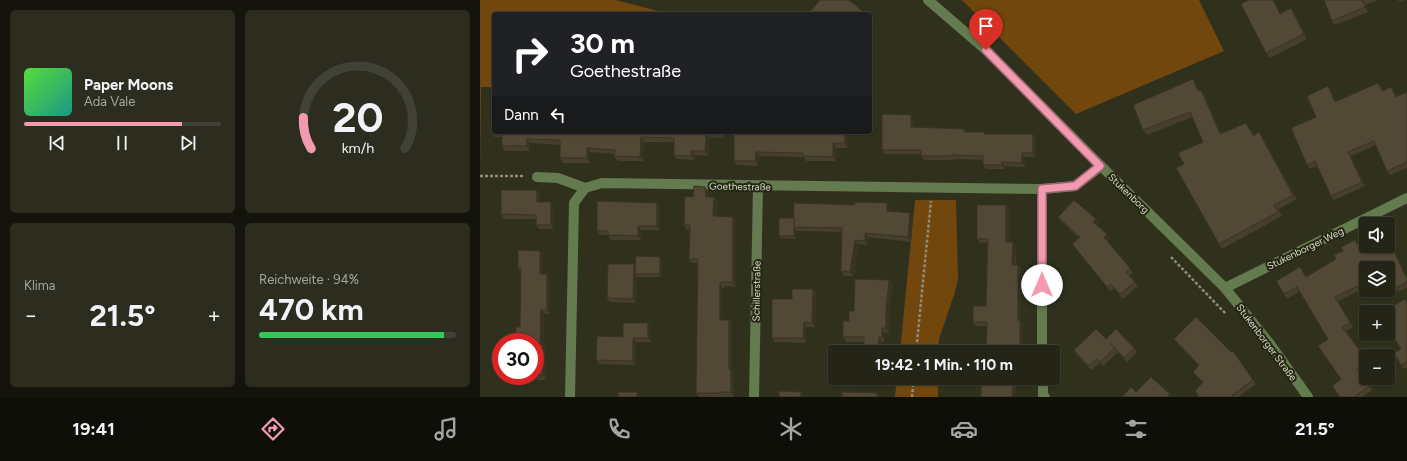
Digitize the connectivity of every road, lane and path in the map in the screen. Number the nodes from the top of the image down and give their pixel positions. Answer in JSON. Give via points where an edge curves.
{"nodes":[{"id":1,"x":928,"y":0,"type":"edge"},
{"id":2,"x":1100,"y":166,"type":"junction"},
{"id":3,"x":480,"y":176,"type":"edge"},
{"id":4,"x":537,"y":177,"type":"joint"},
{"id":5,"x":758,"y":186,"type":"junction"},
{"id":6,"x":585,"y":188,"type":"junction"},
{"id":7,"x":932,"y":188,"type":"junction"},
{"id":8,"x":1042,"y":189,"type":"junction"},
{"id":9,"x":1407,"y":198,"type":"edge"},
{"id":10,"x":1167,"y":253,"type":"dead end"},
{"id":11,"x":1225,"y":288,"type":"junction"},
{"id":12,"x":1227,"y":315,"type":"dead end"},
{"id":13,"x":917,"y":345,"type":"edge"},
{"id":14,"x":1042,"y":345,"type":"edge"},
{"id":15,"x":913,"y":385,"type":"edge"},
{"id":16,"x":1043,"y":385,"type":"edge"},
{"id":17,"x":570,"y":397,"type":"edge"},
{"id":18,"x":754,"y":397,"type":"edge"},
{"id":19,"x":912,"y":397,"type":"edge"},
{"id":20,"x":1045,"y":397,"type":"edge"},
{"id":21,"x":1308,"y":397,"type":"edge"}],
"edges":[{"from":1,"to":2,"type":"street","name":"Stukenborg","via":[[986,50]]},
{"from":2,"to":8,"type":"street","name":"Goethestraße","via":[[1075,186]]},
{"from":2,"to":11,"type":"street","name":"Stukenborg"},
{"from":3,"to":4,"type":"path"},
{"from":4,"to":6,"type":"street","via":[[558,178]]},
{"from":5,"to":6,"type":"street","name":"Goethestraße","via":[[602,183]]},
{"from":5,"to":7,"type":"street","name":"Goethestraße"},
{"from":5,"to":18,"type":"street","name":"Schillerstraße"},
{"from":6,"to":17,"type":"street","via":[[574,203]]},
{"from":7,"to":8,"type":"street","name":"Goethestraße"},
{"from":7,"to":13,"type":"path"},
{"from":8,"to":14,"type":"street"},
{"from":9,"to":11,"type":"street","name":"Stukenborger Weg"},
{"from":10,"to":12,"type":"path"},
{"from":11,"to":21,"type":"street","name":"Stukenborger Straße"},
{"from":15,"to":19,"type":"path"},
{"from":16,"to":20,"type":"street"}]}
